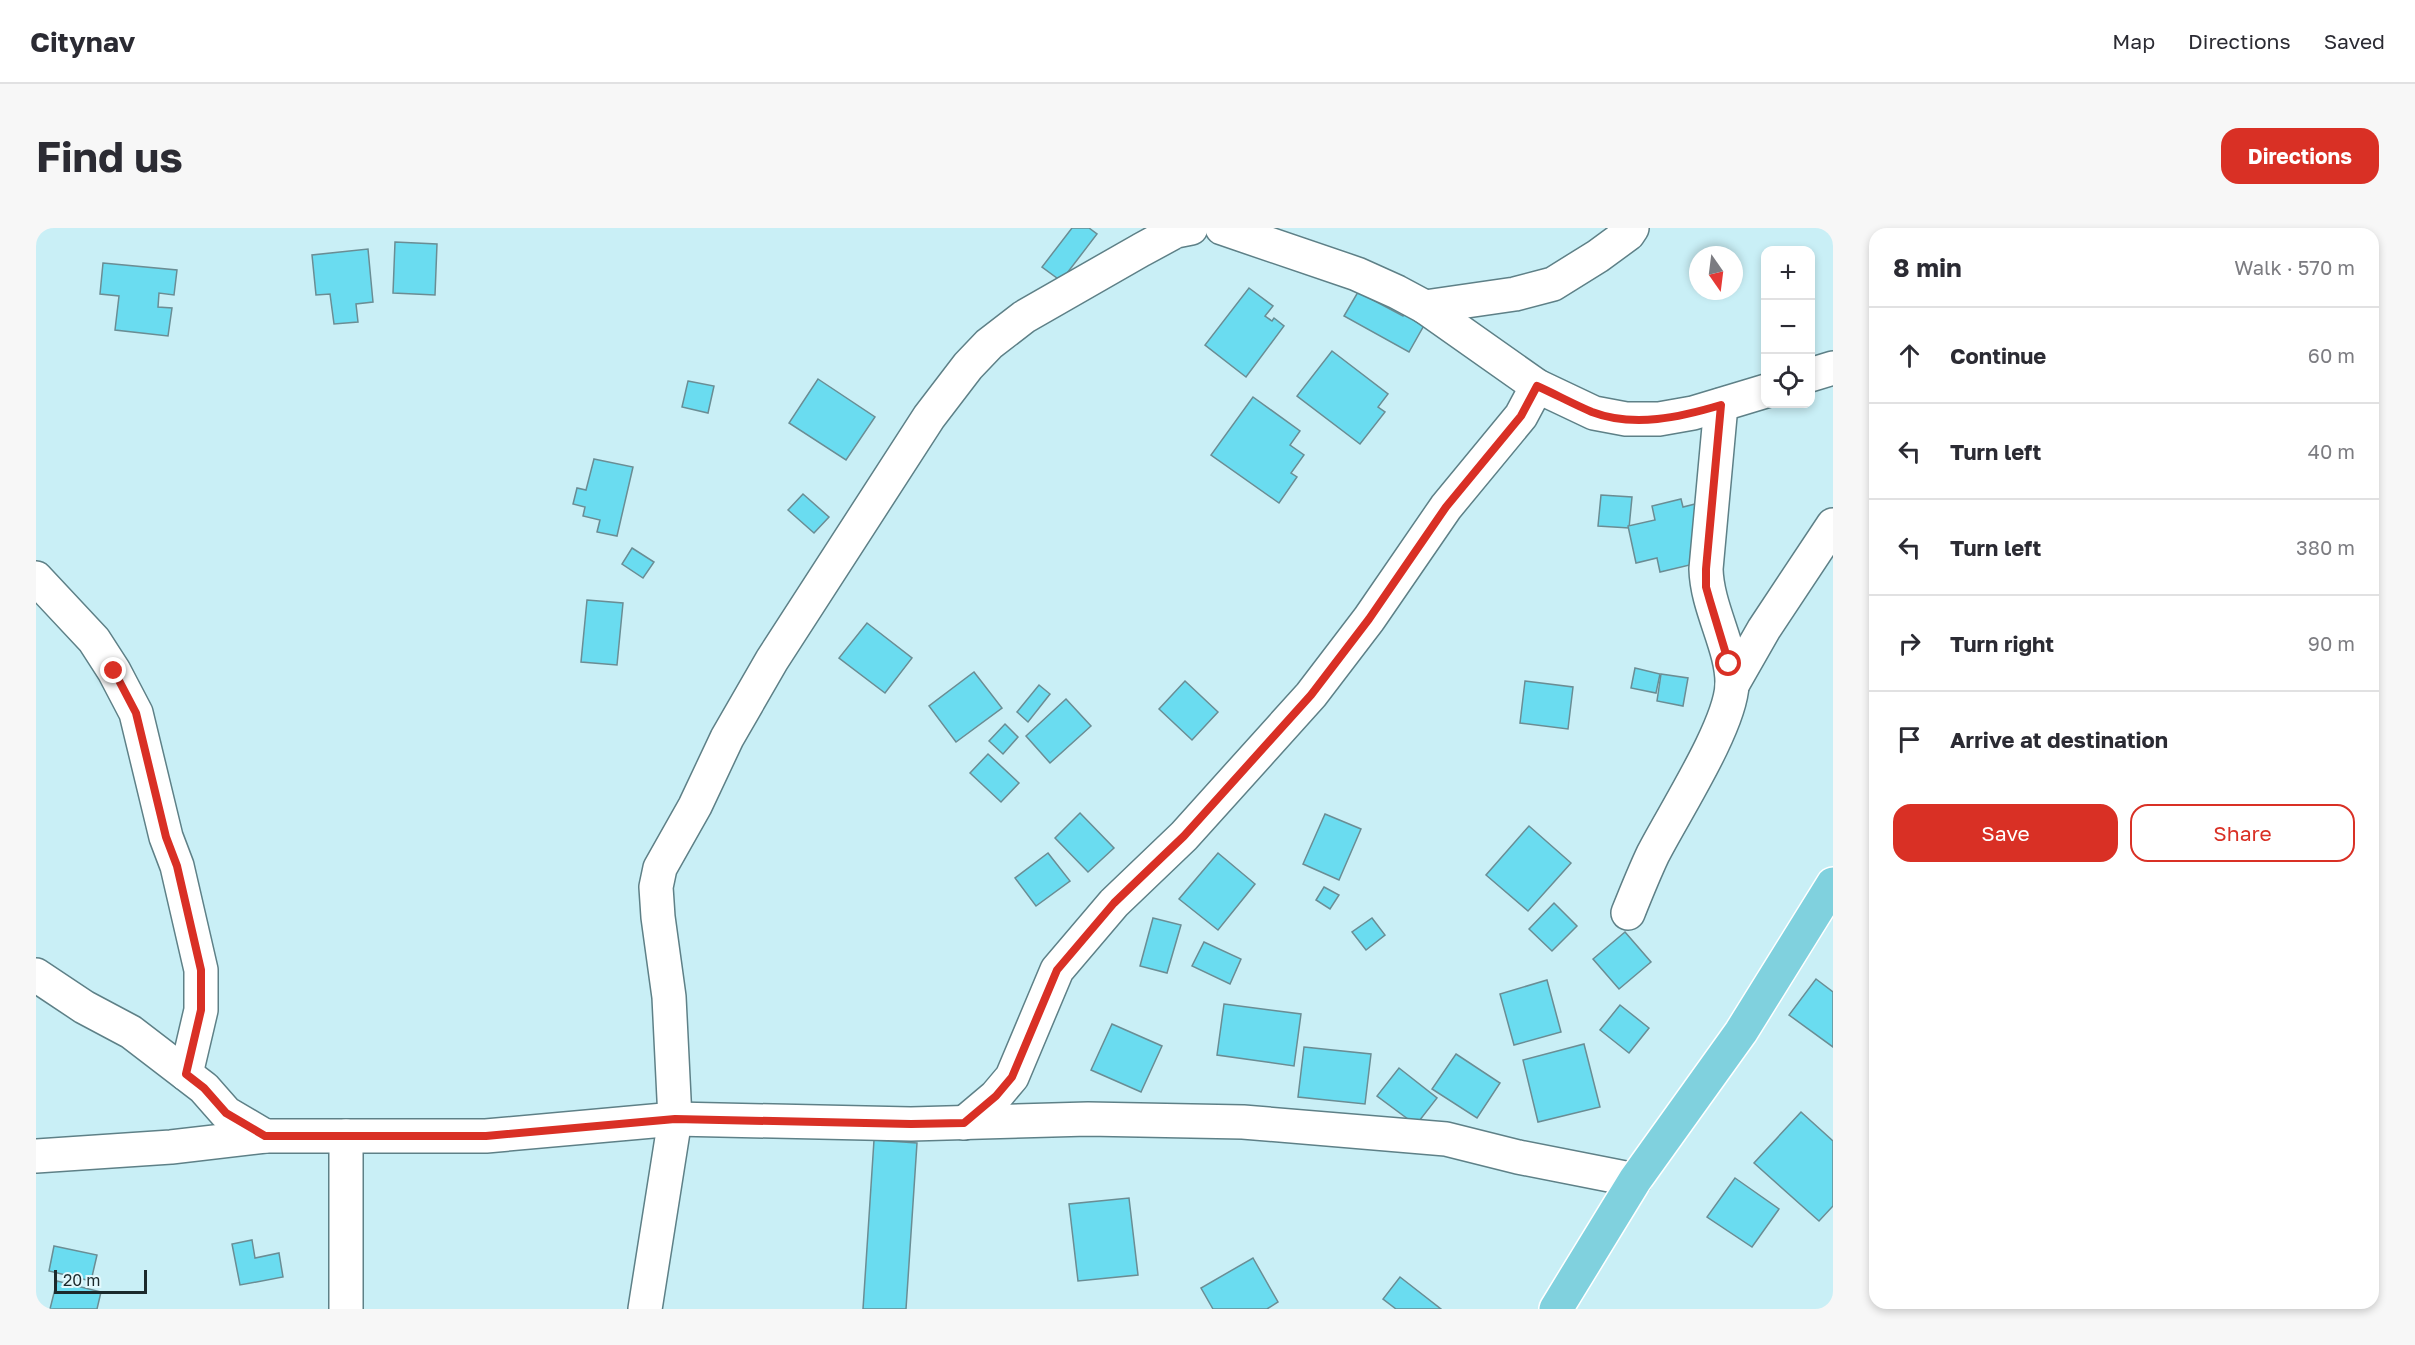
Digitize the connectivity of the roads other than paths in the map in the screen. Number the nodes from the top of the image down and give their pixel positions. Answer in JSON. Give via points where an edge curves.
{"nodes":[{"id":1,"x":1191,"y":228,"type":"edge"},
{"id":2,"x":1222,"y":228,"type":"edge"},
{"id":3,"x":1632,"y":228,"type":"edge"},
{"id":4,"x":1425,"y":307,"type":"junction"},
{"id":5,"x":1833,"y":368,"type":"edge"},
{"id":6,"x":1815,"y":373,"type":"edge"},
{"id":7,"x":1537,"y":386,"type":"junction"},
{"id":8,"x":1761,"y":393,"type":"edge"},
{"id":9,"x":1721,"y":405,"type":"junction"},
{"id":10,"x":1833,"y":525,"type":"edge"},
{"id":11,"x":36,"y":579,"type":"edge"},
{"id":12,"x":1732,"y":685,"type":"junction"},
{"id":13,"x":1833,"y":884,"type":"edge"},
{"id":14,"x":1628,"y":913,"type":"dead end"},
{"id":15,"x":36,"y":975,"type":"edge"},
{"id":16,"x":186,"y":1074,"type":"junction"},
{"id":17,"x":675,"y":1119,"type":"junction"},
{"id":18,"x":964,"y":1123,"type":"junction"},
{"id":19,"x":265,"y":1136,"type":"junction"},
{"id":20,"x":346,"y":1136,"type":"junction"},
{"id":21,"x":36,"y":1156,"type":"edge"},
{"id":22,"x":1635,"y":1180,"type":"junction"},
{"id":23,"x":346,"y":1309,"type":"edge"},
{"id":24,"x":645,"y":1309,"type":"edge"},
{"id":25,"x":1556,"y":1309,"type":"edge"}],
"edges":[{"from":1,"to":17,"type":"street","via":[[1176,231],[1024,317],[989,344],[929,417],[772,660],[660,868],[656,886],[669,997]]},
{"from":2,"to":4,"type":"street","via":[[1357,274]]},
{"from":3,"to":4,"type":"street","via":[[1598,256],[1553,284],[1515,294]]},
{"from":4,"to":7,"type":"street"},
{"from":5,"to":6,"type":"street"},
{"from":7,"to":9,"type":"street","via":[[1594,413],[1626,419],[1659,419]]},
{"from":7,"to":18,"type":"street","via":[[1521,416],[1446,507],[1311,695],[1184,836],[1114,903],[1057,970],[1012,1077]]},
{"from":8,"to":9,"type":"street"},
{"from":9,"to":12,"type":"street","via":[[1706,587]]},
{"from":10,"to":12,"type":"street"},
{"from":11,"to":16,"type":"street","via":[[94,640],[136,713],[201,970],[201,1010]]},
{"from":12,"to":14,"type":"street","via":[[1713,742],[1652,857]]},
{"from":13,"to":22,"type":"main road","via":[[1741,1032]]},
{"from":15,"to":16,"type":"street","via":[[131,1032]]},
{"from":16,"to":19,"type":"street","via":[[226,1113]]},
{"from":17,"to":18,"type":"street"},
{"from":17,"to":20,"type":"street","via":[[486,1136]]},
{"from":17,"to":24,"type":"street"},
{"from":18,"to":22,"type":"street","via":[[1088,1119],[1243,1122],[1446,1139]]},
{"from":19,"to":20,"type":"street"},
{"from":19,"to":21,"type":"street"},
{"from":20,"to":23,"type":"street"},
{"from":22,"to":25,"type":"main road"}]}
